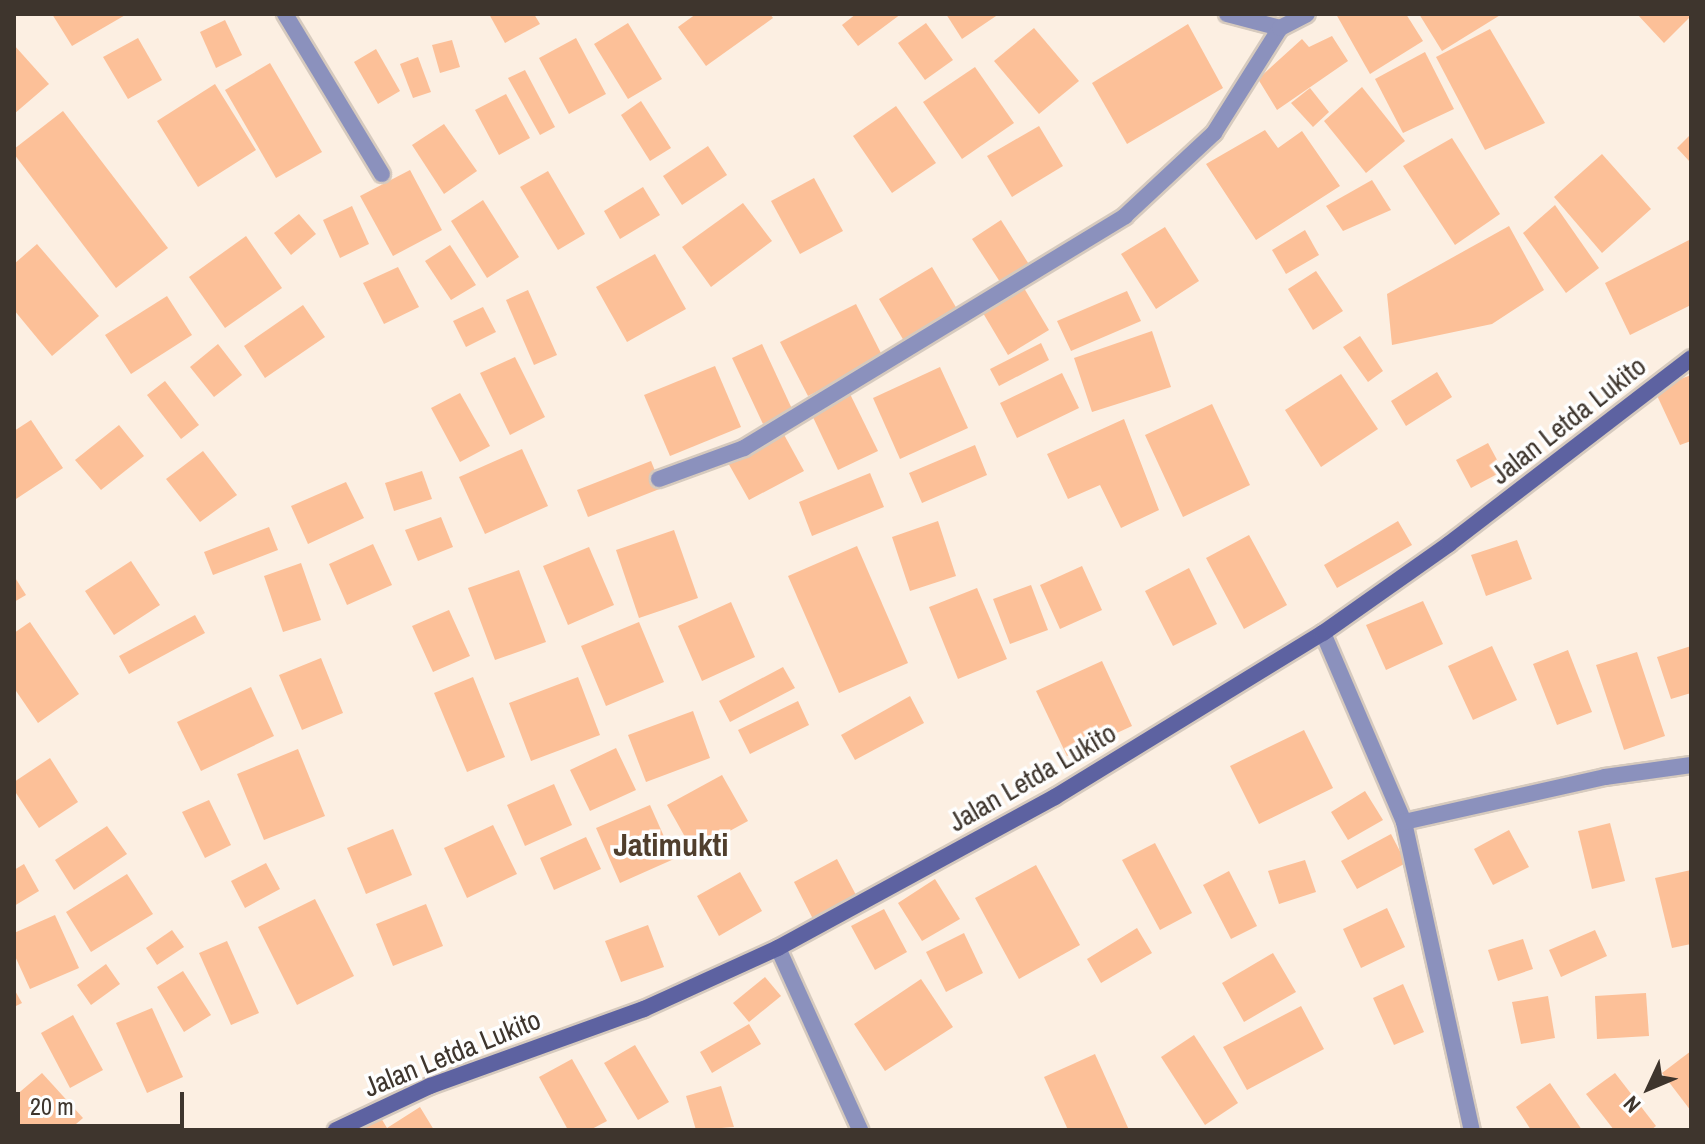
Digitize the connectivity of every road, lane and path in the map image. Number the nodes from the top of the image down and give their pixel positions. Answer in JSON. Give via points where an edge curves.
{"nodes":[{"id":1,"x":285,"y":14,"type":"edge"},
{"id":2,"x":1227,"y":14,"type":"edge"},
{"id":3,"x":1307,"y":14,"type":"edge"},
{"id":4,"x":1280,"y":28,"type":"junction"},
{"id":5,"x":382,"y":174,"type":"dead end"},
{"id":6,"x":1691,"y":358,"type":"edge"},
{"id":7,"x":659,"y":479,"type":"dead end"},
{"id":8,"x":1323,"y":633,"type":"junction"},
{"id":9,"x":1691,"y":765,"type":"edge"},
{"id":10,"x":1404,"y":822,"type":"junction"},
{"id":11,"x":778,"y":948,"type":"junction"},
{"id":12,"x":336,"y":1130,"type":"edge"},
{"id":13,"x":860,"y":1130,"type":"edge"},
{"id":14,"x":1472,"y":1130,"type":"edge"}],
"edges":[{"from":1,"to":5,"type":"street"},
{"from":2,"to":4,"type":"street"},
{"from":3,"to":4,"type":"street"},
{"from":4,"to":7,"type":"street","via":[[1214,133],[1125,216],[744,448]]},
{"from":6,"to":8,"type":"street","name":"Jalan Letda Lukito","via":[[1449,544]]},
{"from":8,"to":10,"type":"street"},
{"from":8,"to":11,"type":"street","name":"Jalan Letda Lukito","via":[[1055,797]]},
{"from":9,"to":10,"type":"street","via":[[1605,777]]},
{"from":10,"to":14,"type":"street"},
{"from":11,"to":12,"type":"street","name":"Jalan Letda Lukito","via":[[644,1009],[430,1086]]},
{"from":11,"to":13,"type":"street"}]}
